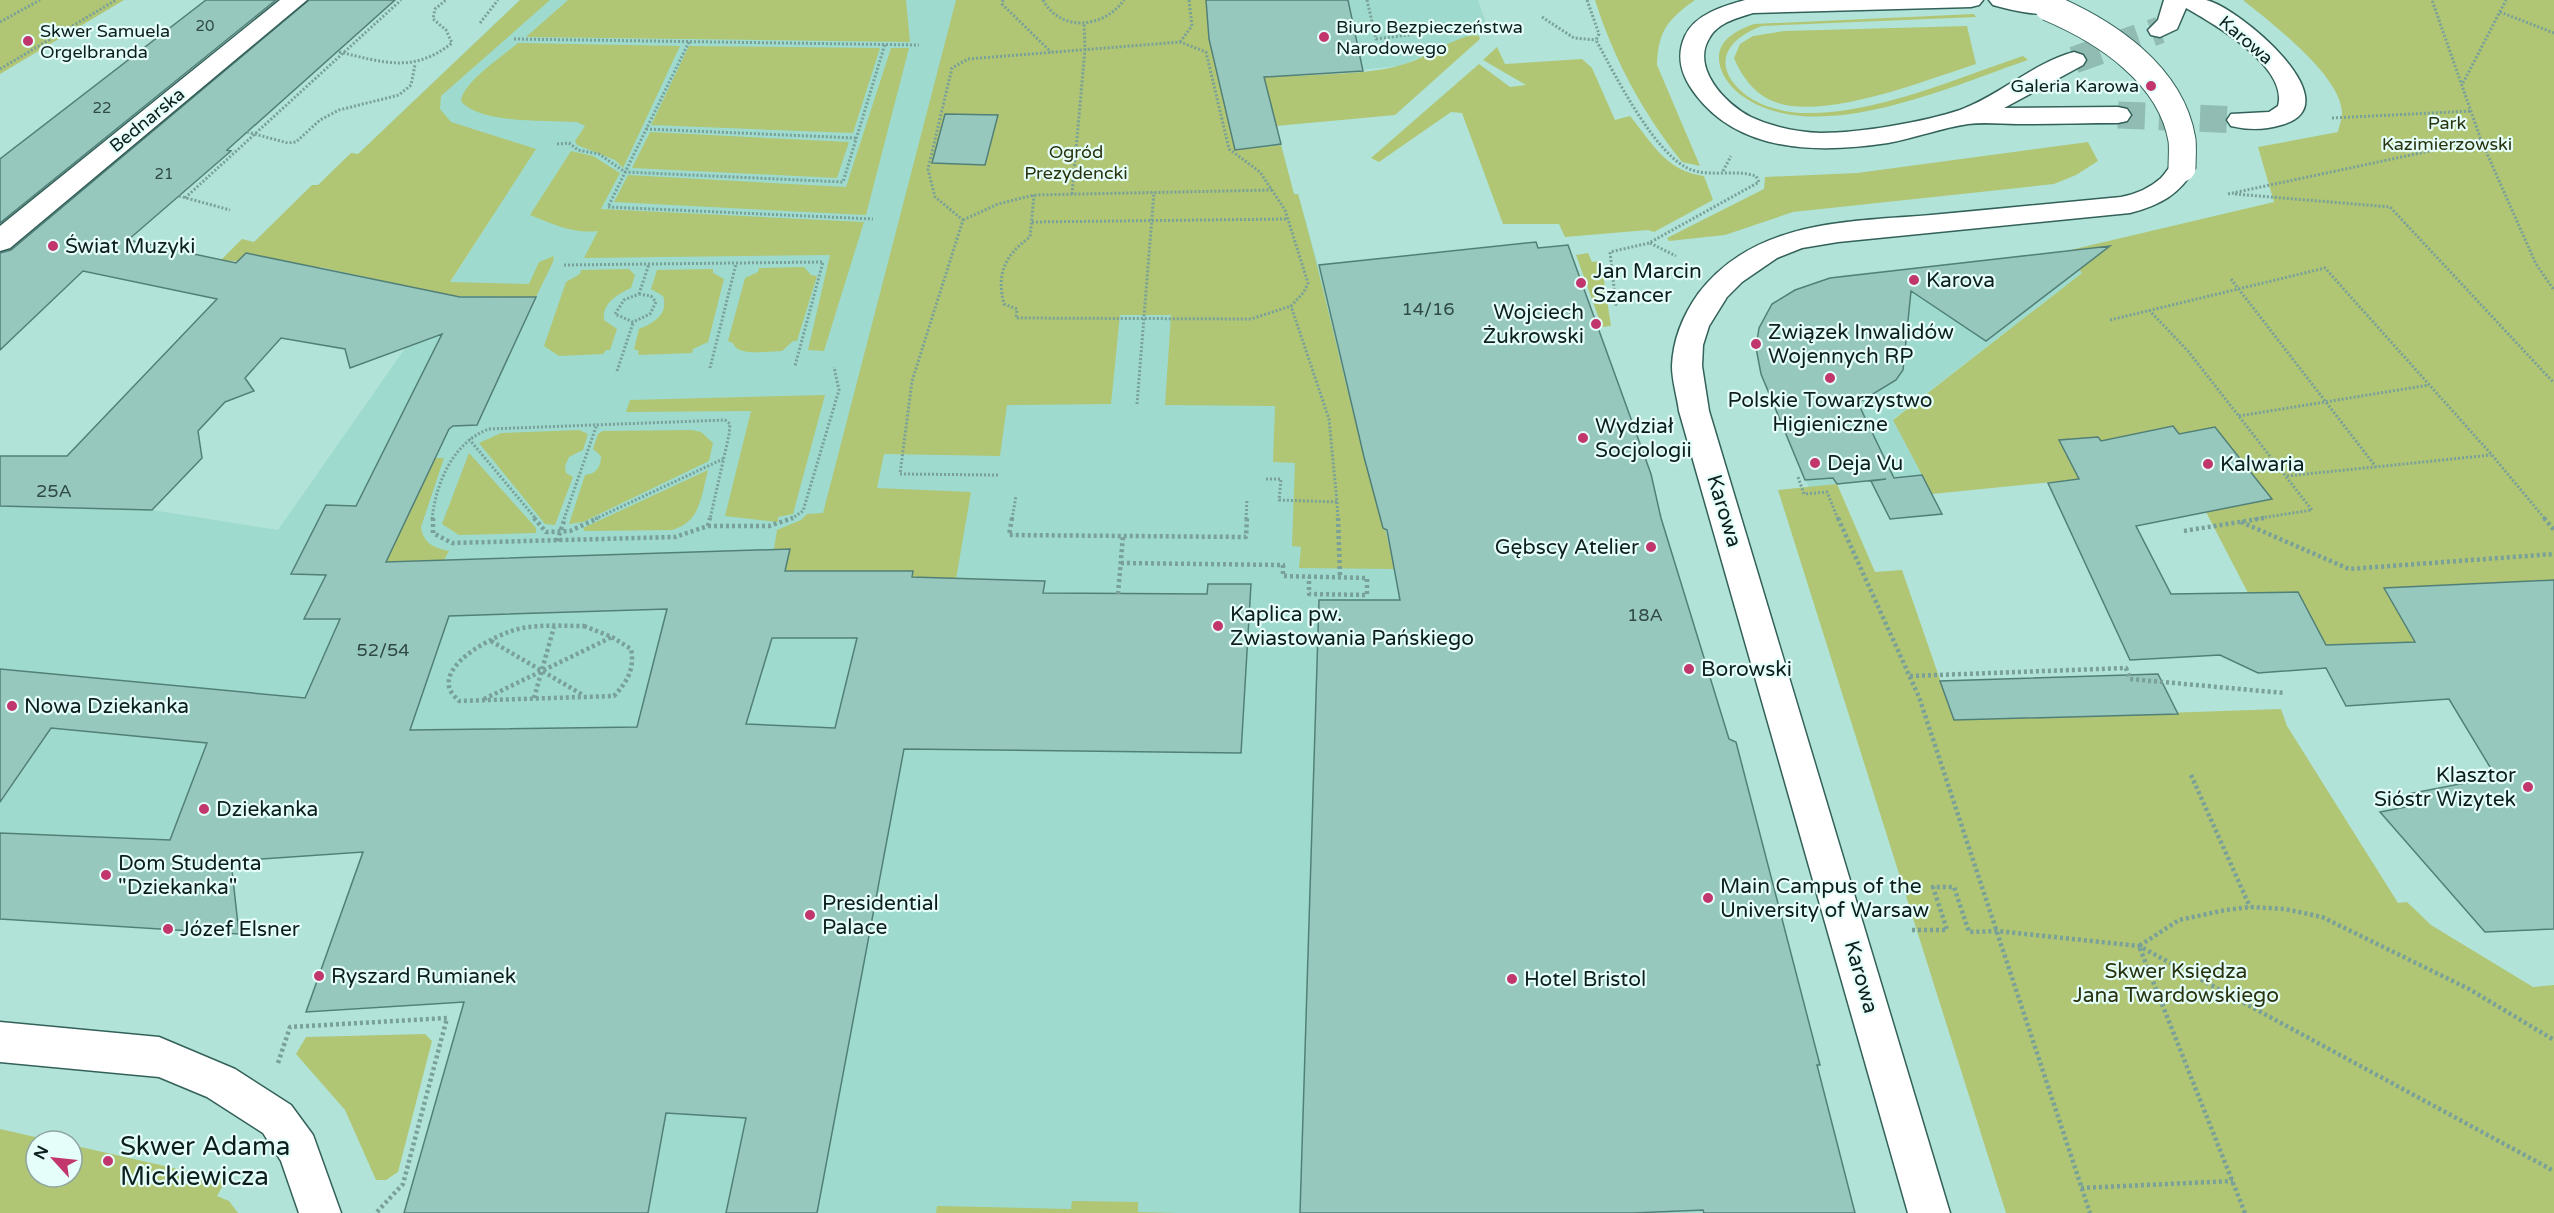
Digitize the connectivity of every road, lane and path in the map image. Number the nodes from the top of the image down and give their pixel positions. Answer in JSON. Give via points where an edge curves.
{"nodes":[{"id":1,"x":40,"y":0,"type":"edge"},
{"id":2,"x":116,"y":0,"type":"edge"},
{"id":3,"x":295,"y":0,"type":"edge"},
{"id":4,"x":401,"y":0,"type":"edge"},
{"id":5,"x":446,"y":0,"type":"edge"},
{"id":6,"x":498,"y":0,"type":"edge"},
{"id":7,"x":1003,"y":0,"type":"edge"},
{"id":8,"x":1043,"y":0,"type":"edge"},
{"id":9,"x":1124,"y":0,"type":"edge"},
{"id":10,"x":1189,"y":0,"type":"edge"},
{"id":11,"x":1367,"y":0,"type":"edge"},
{"id":12,"x":1587,"y":0,"type":"edge"},
{"id":13,"x":1971,"y":0,"type":"edge"},
{"id":14,"x":2001,"y":0,"type":"edge"},
{"id":15,"x":2176,"y":0,"type":"edge"},
{"id":16,"x":2189,"y":0,"type":"edge"},
{"id":17,"x":2432,"y":0,"type":"edge"},
{"id":18,"x":2506,"y":0,"type":"edge"},
{"id":19,"x":2500,"y":12,"type":"junction"},
{"id":20,"x":1542,"y":17,"type":"dead end"},
{"id":21,"x":0,"y":22,"type":"edge"},
{"id":22,"x":480,"y":23,"type":"dead end"},
{"id":23,"x":1084,"y":23,"type":"junction"},
{"id":24,"x":1469,"y":27,"type":"dead end"},
{"id":25,"x":2160,"y":30,"type":"tunnel mouth"},
{"id":26,"x":2554,"y":33,"type":"edge"},
{"id":27,"x":514,"y":39,"type":"dead end"},
{"id":28,"x":1596,"y":40,"type":"junction"},
{"id":29,"x":689,"y":42,"type":"junction"},
{"id":30,"x":1180,"y":42,"type":"junction"},
{"id":31,"x":885,"y":44,"type":"junction"},
{"id":32,"x":920,"y":45,"type":"dead end"},
{"id":33,"x":1085,"y":49,"type":"junction"},
{"id":34,"x":339,"y":52,"type":"dead end"},
{"id":35,"x":1052,"y":52,"type":"junction"},
{"id":36,"x":344,"y":53,"type":"junction"},
{"id":37,"x":2074,"y":60,"type":"tunnel mouth"},
{"id":38,"x":415,"y":65,"type":"junction"},
{"id":39,"x":0,"y":69,"type":"edge"},
{"id":40,"x":2463,"y":84,"type":"junction"},
{"id":41,"x":2472,"y":111,"type":"junction"},
{"id":42,"x":2118,"y":115,"type":"tunnel mouth"},
{"id":43,"x":1968,"y":116,"type":"junction"},
{"id":44,"x":2332,"y":117,"type":"dead end"},
{"id":45,"x":2240,"y":120,"type":"tunnel mouth"},
{"id":46,"x":646,"y":129,"type":"junction"},
{"id":47,"x":247,"y":132,"type":"dead end"},
{"id":48,"x":253,"y":134,"type":"junction"},
{"id":49,"x":856,"y":138,"type":"junction"},
{"id":50,"x":2481,"y":140,"type":"junction"},
{"id":51,"x":557,"y":144,"type":"dead end"},
{"id":52,"x":1734,"y":152,"type":"dead end"},
{"id":53,"x":1723,"y":171,"type":"junction"},
{"id":54,"x":625,"y":172,"type":"junction"},
{"id":55,"x":1272,"y":190,"type":"junction"},
{"id":56,"x":1154,"y":192,"type":"junction"},
{"id":57,"x":1072,"y":194,"type":"junction"},
{"id":58,"x":1035,"y":195,"type":"junction"},
{"id":59,"x":179,"y":196,"type":"dead end"},
{"id":60,"x":185,"y":198,"type":"junction"},
{"id":61,"x":230,"y":210,"type":"dead end"},
{"id":62,"x":873,"y":219,"type":"dead end"},
{"id":63,"x":1288,"y":219,"type":"junction"},
{"id":64,"x":963,"y":220,"type":"junction"},
{"id":65,"x":1151,"y":221,"type":"junction"},
{"id":66,"x":1032,"y":222,"type":"junction"},
{"id":67,"x":0,"y":241,"type":"edge"},
{"id":68,"x":1649,"y":243,"type":"junction"},
{"id":69,"x":1676,"y":256,"type":"dead end"},
{"id":70,"x":649,"y":264,"type":"junction"},
{"id":71,"x":736,"y":264,"type":"junction"},
{"id":72,"x":564,"y":265,"type":"dead end"},
{"id":73,"x":2231,"y":279,"type":"dead end"},
{"id":74,"x":2239,"y":288,"type":"junction"},
{"id":75,"x":2554,"y":290,"type":"edge"},
{"id":76,"x":639,"y":294,"type":"junction"},
{"id":77,"x":1291,"y":306,"type":"junction"},
{"id":78,"x":1616,"y":306,"type":"dead end"},
{"id":79,"x":2148,"y":309,"type":"junction"},
{"id":80,"x":1144,"y":318,"type":"junction"},
{"id":81,"x":2110,"y":320,"type":"dead end"},
{"id":82,"x":633,"y":323,"type":"junction"},
{"id":83,"x":795,"y":366,"type":"dead end"},
{"id":84,"x":834,"y":367,"type":"dead end"},
{"id":85,"x":710,"y":368,"type":"dead end"},
{"id":86,"x":617,"y":371,"type":"dead end"},
{"id":87,"x":2554,"y":383,"type":"edge"},
{"id":88,"x":2430,"y":385,"type":"junction"},
{"id":89,"x":2326,"y":402,"type":"junction"},
{"id":90,"x":1137,"y":404,"type":"dead end"},
{"id":91,"x":2239,"y":416,"type":"junction"},
{"id":92,"x":597,"y":424,"type":"junction"},
{"id":93,"x":469,"y":440,"type":"junction"},
{"id":94,"x":2492,"y":455,"type":"junction"},
{"id":95,"x":723,"y":459,"type":"junction"},
{"id":96,"x":2376,"y":467,"type":"junction"},
{"id":97,"x":998,"y":475,"type":"dead end"},
{"id":98,"x":2287,"y":476,"type":"junction"},
{"id":99,"x":1798,"y":477,"type":"dead end"},
{"id":100,"x":1266,"y":479,"type":"dead end"},
{"id":101,"x":1016,"y":496,"type":"dead end"},
{"id":102,"x":1247,"y":499,"type":"dead end"},
{"id":103,"x":1338,"y":502,"type":"junction"},
{"id":104,"x":2240,"y":522,"type":"junction"},
{"id":105,"x":708,"y":526,"type":"junction"},
{"id":106,"x":2554,"y":530,"type":"edge"},
{"id":107,"x":560,"y":531,"type":"junction"},
{"id":108,"x":2184,"y":531,"type":"dead end"},
{"id":109,"x":1123,"y":536,"type":"junction"},
{"id":110,"x":557,"y":541,"type":"junction"},
{"id":111,"x":2554,"y":554,"type":"edge"},
{"id":112,"x":1120,"y":563,"type":"junction"},
{"id":113,"x":1309,"y":577,"type":"junction"},
{"id":114,"x":1340,"y":577,"type":"junction"},
{"id":115,"x":1118,"y":594,"type":"dead end"},
{"id":116,"x":554,"y":627,"type":"junction"},
{"id":117,"x":612,"y":637,"type":"junction"},
{"id":118,"x":490,"y":641,"type":"junction"},
{"id":119,"x":542,"y":671,"type":"junction"},
{"id":120,"x":1910,"y":676,"type":"junction"},
{"id":121,"x":2284,"y":693,"type":"dead end"},
{"id":122,"x":585,"y":697,"type":"junction"},
{"id":123,"x":534,"y":698,"type":"junction"},
{"id":124,"x":480,"y":701,"type":"junction"},
{"id":125,"x":2191,"y":775,"type":"dead end"},
{"id":126,"x":2250,"y":907,"type":"junction"},
{"id":127,"x":1912,"y":930,"type":"dead end"},
{"id":128,"x":1997,"y":931,"type":"junction"},
{"id":129,"x":2139,"y":946,"type":"junction"},
{"id":130,"x":2554,"y":1040,"type":"edge"},
{"id":131,"x":0,"y":1042,"type":"edge"},
{"id":132,"x":278,"y":1064,"type":"dead end"},
{"id":133,"x":2554,"y":1171,"type":"edge"},
{"id":134,"x":2233,"y":1181,"type":"junction"},
{"id":135,"x":2081,"y":1188,"type":"junction"},
{"id":136,"x":320,"y":1213,"type":"edge"},
{"id":137,"x":376,"y":1213,"type":"edge"},
{"id":138,"x":1929,"y":1213,"type":"edge"},
{"id":139,"x":2090,"y":1213,"type":"edge"},
{"id":140,"x":2245,"y":1213,"type":"edge"}],
"edges":[{"from":1,"to":21,"type":"path"},
{"from":2,"to":39,"type":"path"},
{"from":3,"to":67,"type":"street","name":"Bednarska"},
{"from":4,"to":36,"type":"path"},
{"from":5,"to":38,"type":"path","via":[[435,9],[433,19],[446,30],[452,43]]},
{"from":6,"to":22,"type":"path"},
{"from":7,"to":35,"type":"path","via":[[1002,4]]},
{"from":8,"to":23,"type":"path","via":[[1055,17]]},
{"from":9,"to":23,"type":"path","via":[[1114,14]]},
{"from":10,"to":30,"type":"path","via":[[1192,26]]},
{"from":11,"to":24,"type":"path","via":[[1376,39]]},
{"from":12,"to":28,"type":"path","via":[[1599,34]]},
{"from":13,"to":43,"type":"street","via":[[1750,6],[1718,17],[1706,26],[1697,36],[1691,58],[1699,82],[1727,114],[1755,129],[1789,139],[1861,138]]},
{"from":14,"to":138,"type":"street","name":"Karowa","bridge":true,"via":[[2048,7],[2098,31],[2150,76],[2178,122],[2183,139],[2182,168],[2177,178],[2156,195],[2121,206],[1907,226],[1786,243],[1753,259],[1728,277],[1710,297],[1690,341],[1687,366],[1694,411]]},
{"from":15,"to":25,"type":"street","via":[[2169,24]]},
{"from":16,"to":45,"type":"street","name":"Karowa","via":[[2234,27],[2262,50],[2282,72],[2293,92],[2290,109],[2282,116]]},
{"from":17,"to":40,"type":"path"},
{"from":18,"to":19,"type":"path"},
{"from":19,"to":26,"type":"path"},
{"from":19,"to":40,"type":"path"},
{"from":20,"to":28,"type":"path","via":[[1574,38]]},
{"from":23,"to":33,"type":"path"},
{"from":27,"to":29,"type":"path"},
{"from":28,"to":53,"type":"path","via":[[1637,112],[1677,163],[1690,170]]},
{"from":29,"to":31,"type":"path"},
{"from":29,"to":46,"type":"path"},
{"from":30,"to":33,"type":"path"},
{"from":30,"to":55,"type":"path","via":[[1206,52],[1229,149],[1260,172]]},
{"from":31,"to":32,"type":"path"},
{"from":31,"to":49,"type":"path"},
{"from":33,"to":35,"type":"path"},
{"from":33,"to":57,"type":"path"},
{"from":34,"to":36,"type":"path"},
{"from":35,"to":64,"type":"path","via":[[968,59],[952,68],[928,169],[935,197]]},
{"from":36,"to":38,"type":"path"},
{"from":36,"to":48,"type":"path"},
{"from":37,"to":43,"type":"street"},
{"from":38,"to":48,"type":"path","via":[[411,85],[399,94],[339,110],[320,120],[296,142]]},
{"from":40,"to":41,"type":"path"},
{"from":41,"to":44,"type":"path"},
{"from":41,"to":50,"type":"path"},
{"from":42,"to":43,"type":"street"},
{"from":46,"to":49,"type":"path"},
{"from":46,"to":54,"type":"path"},
{"from":47,"to":48,"type":"path"},
{"from":48,"to":60,"type":"path"},
{"from":49,"to":54,"type":"path","via":[[843,182]]},
{"from":50,"to":75,"type":"path","via":[[2536,264]]},
{"from":50,"to":87,"type":"path","via":[[2228,194],[2390,207]]},
{"from":51,"to":54,"type":"path","via":[[569,143],[578,150],[599,154]]},
{"from":52,"to":53,"type":"path"},
{"from":53,"to":68,"type":"path","via":[[1749,174],[1759,182]]},
{"from":54,"to":62,"type":"path","via":[[608,207]]},
{"from":55,"to":56,"type":"path"},
{"from":55,"to":63,"type":"path"},
{"from":56,"to":57,"type":"path"},
{"from":56,"to":65,"type":"path"},
{"from":57,"to":58,"type":"path"},
{"from":58,"to":64,"type":"path","via":[[998,204]]},
{"from":58,"to":66,"type":"path"},
{"from":59,"to":60,"type":"path"},
{"from":60,"to":61,"type":"path"},
{"from":63,"to":65,"type":"path"},
{"from":63,"to":77,"type":"path","via":[[1308,283]]},
{"from":64,"to":97,"type":"path","via":[[912,381],[900,474]]},
{"from":65,"to":66,"type":"path"},
{"from":65,"to":80,"type":"path"},
{"from":66,"to":80,"type":"path","via":[[1030,237],[1012,249],[1003,265],[999,288],[1004,304],[1017,309],[1016,318]]},
{"from":68,"to":69,"type":"path"},
{"from":68,"to":78,"type":"path","via":[[1610,252]]},
{"from":70,"to":71,"type":"path"},
{"from":70,"to":72,"type":"path"},
{"from":70,"to":76,"type":"path"},
{"from":71,"to":83,"type":"path","via":[[823,262]]},
{"from":71,"to":85,"type":"path"},
{"from":73,"to":74,"type":"path"},
{"from":74,"to":79,"type":"path"},
{"from":74,"to":88,"type":"path","via":[[2325,268]]},
{"from":74,"to":89,"type":"path"},
{"from":76,"to":82,"type":"path","via":[[651,296],[656,302],[655,311],[646,320]]},
{"from":76,"to":82,"type":"path","via":[[617,305],[615,314],[621,321]]},
{"from":77,"to":80,"type":"path","via":[[1251,319]]},
{"from":77,"to":103,"type":"path","via":[[1329,419]]},
{"from":79,"to":81,"type":"path"},
{"from":79,"to":91,"type":"path","via":[[2188,351]]},
{"from":80,"to":90,"type":"path"},
{"from":82,"to":86,"type":"path"},
{"from":84,"to":105,"type":"path","via":[[839,390],[803,511],[795,519],[770,527]]},
{"from":88,"to":89,"type":"path"},
{"from":88,"to":94,"type":"path"},
{"from":89,"to":91,"type":"path"},
{"from":89,"to":96,"type":"path"},
{"from":91,"to":98,"type":"path"},
{"from":92,"to":93,"type":"path","via":[[504,426],[479,432]]},
{"from":92,"to":95,"type":"path","via":[[725,420],[730,424]]},
{"from":92,"to":107,"type":"path"},
{"from":93,"to":107,"type":"path","via":[[546,532]]},
{"from":93,"to":110,"type":"path","via":[[458,448],[432,511],[433,533],[452,543]]},
{"from":94,"to":96,"type":"path"},
{"from":94,"to":106,"type":"path"},
{"from":95,"to":105,"type":"path"},
{"from":95,"to":107,"type":"path","via":[[570,531]]},
{"from":96,"to":98,"type":"path"},
{"from":98,"to":104,"type":"path","via":[[2312,510]]},
{"from":99,"to":120,"type":"path","via":[[1804,494],[1827,492]]},
{"from":100,"to":103,"type":"path","via":[[1281,479],[1279,500]]},
{"from":101,"to":109,"type":"path","via":[[1009,535]]},
{"from":102,"to":109,"type":"path","via":[[1246,537]]},
{"from":103,"to":114,"type":"path"},
{"from":104,"to":108,"type":"path"},
{"from":104,"to":111,"type":"path","via":[[2349,569]]},
{"from":105,"to":110,"type":"path","via":[[675,537]]},
{"from":107,"to":110,"type":"path"},
{"from":109,"to":112,"type":"path"},
{"from":112,"to":113,"type":"path","via":[[1283,565],[1283,576]]},
{"from":112,"to":115,"type":"path"},
{"from":113,"to":114,"type":"path"},
{"from":113,"to":114,"type":"path","via":[[1309,594],[1367,595],[1367,578]]},
{"from":116,"to":117,"type":"path","via":[[584,626]]},
{"from":116,"to":118,"type":"path","via":[[517,629]]},
{"from":116,"to":119,"type":"path"},
{"from":117,"to":119,"type":"path"},
{"from":117,"to":122,"type":"path","via":[[631,649],[632,670],[627,683],[614,696]]},
{"from":118,"to":119,"type":"path"},
{"from":118,"to":124,"type":"path","via":[[463,656],[449,680],[453,696],[459,701]]},
{"from":119,"to":122,"type":"path"},
{"from":119,"to":123,"type":"path"},
{"from":119,"to":124,"type":"path"},
{"from":120,"to":121,"type":"path","via":[[2126,668],[2130,679]]},
{"from":120,"to":128,"type":"path"},
{"from":122,"to":123,"type":"path"},
{"from":123,"to":124,"type":"path"},
{"from":125,"to":126,"type":"path"},
{"from":126,"to":129,"type":"path","via":[[2180,920]]},
{"from":126,"to":130,"type":"path","via":[[2322,917],[2469,989]]},
{"from":127,"to":128,"type":"path","via":[[1947,930],[1933,887],[1954,887],[1969,932]]},
{"from":128,"to":129,"type":"path"},
{"from":128,"to":135,"type":"path"},
{"from":129,"to":133,"type":"path"},
{"from":129,"to":134,"type":"path"},
{"from":131,"to":136,"type":"street","via":[[159,1057],[221,1083],[276,1119],[298,1150]]},
{"from":132,"to":137,"type":"path","via":[[290,1027],[447,1018],[403,1184]]},
{"from":134,"to":135,"type":"path"},
{"from":134,"to":140,"type":"path"},
{"from":135,"to":139,"type":"path"}]}
